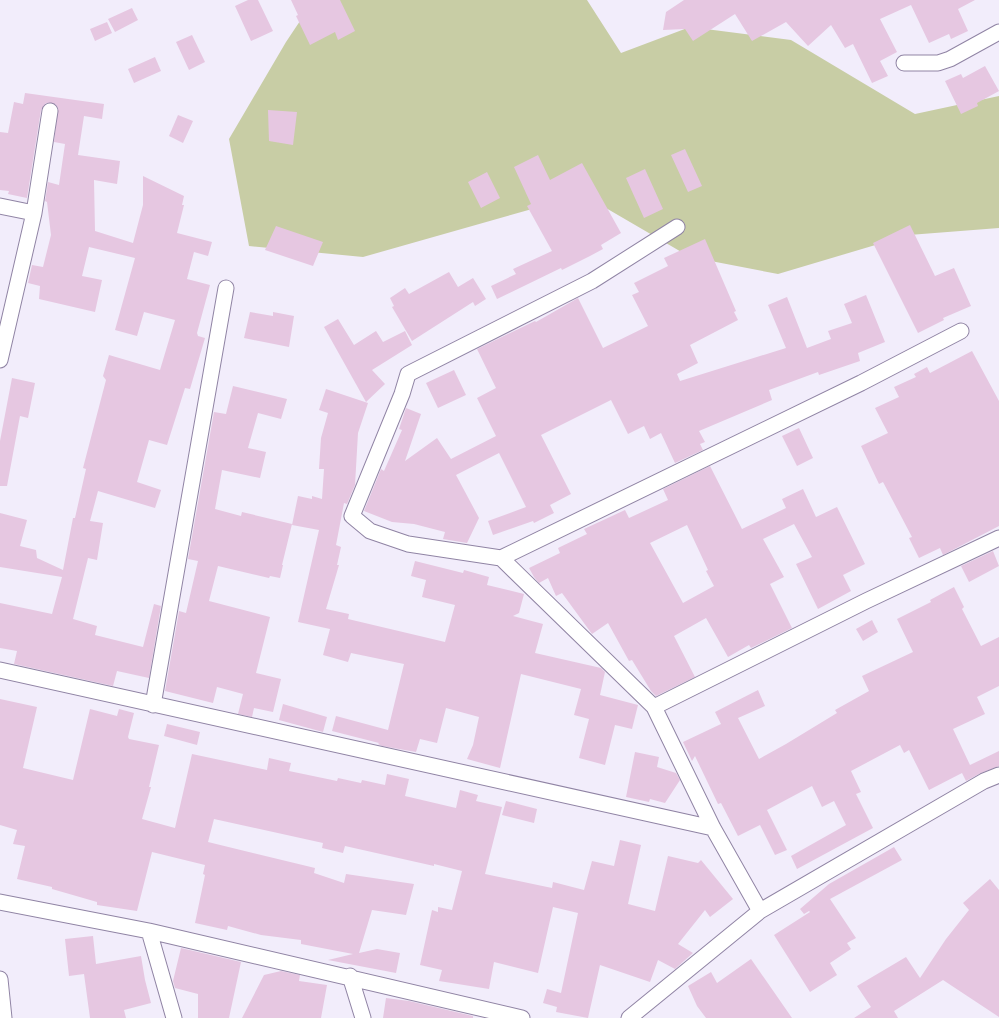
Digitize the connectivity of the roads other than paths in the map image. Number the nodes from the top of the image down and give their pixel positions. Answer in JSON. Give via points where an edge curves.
{"nodes":[{"id":1,"x":999,"y":32,"type":"edge"},
{"id":2,"x":904,"y":63,"type":"dead end"},
{"id":3,"x":50,"y":111,"type":"dead end"},
{"id":4,"x":0,"y":206,"type":"edge"},
{"id":5,"x":34,"y":214,"type":"junction"},
{"id":6,"x":677,"y":227,"type":"dead end"},
{"id":7,"x":226,"y":288,"type":"dead end"},
{"id":8,"x":961,"y":331,"type":"dead end"},
{"id":9,"x":1,"y":351,"type":"edge"},
{"id":10,"x":999,"y":538,"type":"edge"},
{"id":11,"x":502,"y":558,"type":"junction"},
{"id":12,"x":0,"y":670,"type":"edge"},
{"id":13,"x":154,"y":705,"type":"junction"},
{"id":14,"x":654,"y":707,"type":"junction"},
{"id":15,"x":999,"y":775,"type":"edge"},
{"id":16,"x":713,"y":828,"type":"junction"},
{"id":17,"x":0,"y":902,"type":"edge"},
{"id":18,"x":760,"y":911,"type":"junction"},
{"id":19,"x":149,"y":931,"type":"junction"},
{"id":20,"x":350,"y":976,"type":"junction"},
{"id":21,"x":0,"y":979,"type":"edge"},
{"id":22,"x":4,"y":1018,"type":"edge"},
{"id":23,"x":174,"y":1018,"type":"edge"},
{"id":24,"x":363,"y":1018,"type":"edge"},
{"id":25,"x":522,"y":1018,"type":"edge"},
{"id":26,"x":629,"y":1018,"type":"edge"}],
"edges":[{"from":1,"to":2,"type":"street","via":[[938,63]]},
{"from":3,"to":5,"type":"street"},
{"from":4,"to":5,"type":"street"},
{"from":5,"to":9,"type":"street"},
{"from":6,"to":11,"type":"street","via":[[592,281],[408,374],[352,516],[370,531],[408,544]]},
{"from":7,"to":13,"type":"street"},
{"from":8,"to":11,"type":"street","via":[[861,384]]},
{"from":10,"to":14,"type":"street"},
{"from":11,"to":14,"type":"street"},
{"from":12,"to":13,"type":"street"},
{"from":13,"to":16,"type":"street"},
{"from":14,"to":16,"type":"street"},
{"from":15,"to":18,"type":"street","via":[[984,781]]},
{"from":16,"to":18,"type":"street"},
{"from":17,"to":19,"type":"street"},
{"from":18,"to":26,"type":"street"},
{"from":19,"to":20,"type":"street"},
{"from":19,"to":23,"type":"street"},
{"from":20,"to":24,"type":"street"},
{"from":20,"to":25,"type":"street"},
{"from":21,"to":22,"type":"street"}]}
